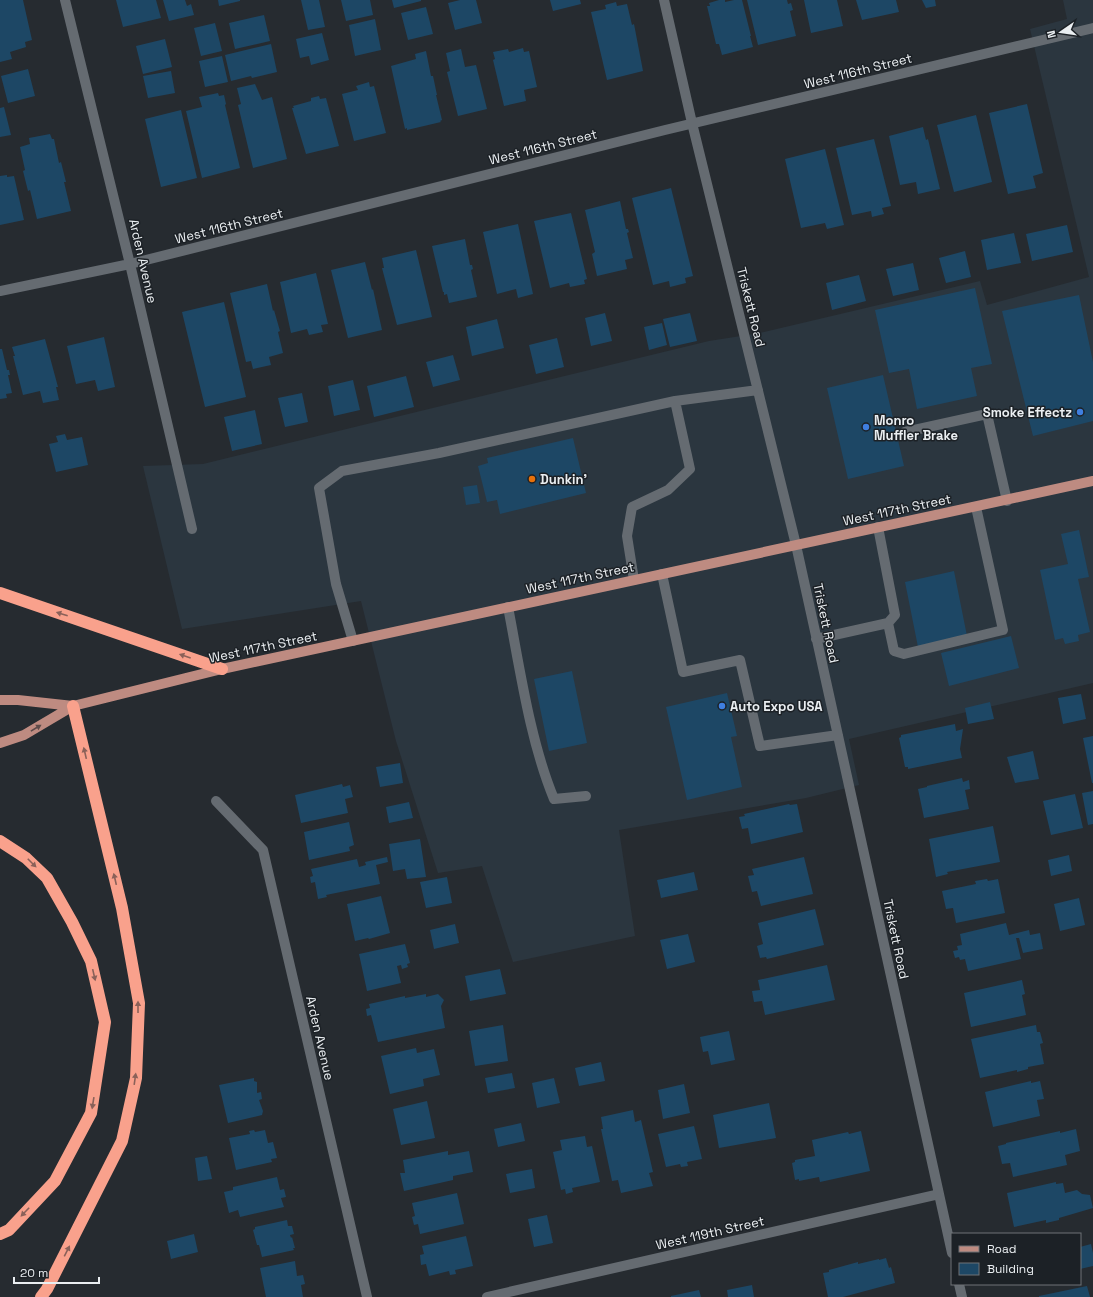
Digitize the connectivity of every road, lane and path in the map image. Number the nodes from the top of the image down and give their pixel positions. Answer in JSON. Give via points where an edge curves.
{"nodes":[{"id":1,"x":65,"y":0,"type":"edge"},
{"id":2,"x":664,"y":0,"type":"edge"},
{"id":3,"x":1093,"y":28,"type":"edge"},
{"id":4,"x":692,"y":123,"type":"junction"},
{"id":5,"x":130,"y":264,"type":"junction"},
{"id":6,"x":0,"y":291,"type":"edge"},
{"id":7,"x":758,"y":390,"type":"junction"},
{"id":8,"x":675,"y":401,"type":"junction"},
{"id":9,"x":905,"y":432,"type":"dead end"},
{"id":10,"x":1093,"y":481,"type":"edge"},
{"id":11,"x":1007,"y":501,"type":"junction"},
{"id":12,"x":976,"y":508,"type":"junction"},
{"id":13,"x":878,"y":527,"type":"junction"},
{"id":14,"x":192,"y":528,"type":"dead end"},
{"id":15,"x":796,"y":545,"type":"junction"},
{"id":16,"x":662,"y":574,"type":"junction"},
{"id":17,"x":634,"y":580,"type":"junction"},
{"id":18,"x":0,"y":593,"type":"edge"},
{"id":19,"x":508,"y":607,"type":"junction"},
{"id":20,"x":888,"y":623,"type":"junction"},
{"id":21,"x":816,"y":639,"type":"junction"},
{"id":22,"x":353,"y":641,"type":"junction"},
{"id":23,"x":222,"y":669,"type":"junction"},
{"id":24,"x":0,"y":700,"type":"edge"},
{"id":25,"x":73,"y":706,"type":"junction"},
{"id":26,"x":838,"y":735,"type":"junction"},
{"id":27,"x":0,"y":743,"type":"edge"},
{"id":28,"x":586,"y":796,"type":"dead end"},
{"id":29,"x":216,"y":802,"type":"dead end"},
{"id":30,"x":0,"y":840,"type":"edge"},
{"id":31,"x":939,"y":1194,"type":"junction"},
{"id":32,"x":0,"y":1234,"type":"edge"},
{"id":33,"x":951,"y":1248,"type":"edge"},
{"id":34,"x":959,"y":1285,"type":"edge"},
{"id":35,"x":41,"y":1297,"type":"edge"},
{"id":36,"x":367,"y":1297,"type":"edge"},
{"id":37,"x":487,"y":1297,"type":"edge"},
{"id":38,"x":962,"y":1297,"type":"edge"}],
"edges":[{"from":1,"to":5,"type":"street","name":"Arden Avenue"},
{"from":2,"to":4,"type":"street","name":"Triskett Road"},
{"from":3,"to":4,"type":"street","name":"West 116th Street"},
{"from":4,"to":5,"type":"street","name":"West 116th Street"},
{"from":4,"to":7,"type":"street","name":"Triskett Road"},
{"from":5,"to":6,"type":"street","name":"West 116th Street"},
{"from":5,"to":14,"type":"street","name":"Arden Avenue"},
{"from":7,"to":8,"type":"street"},
{"from":7,"to":15,"type":"street","name":"Triskett Road"},
{"from":8,"to":17,"type":"street","via":[[690,469],[668,490],[632,507],[627,536]]},
{"from":8,"to":22,"type":"street","via":[[439,453],[342,471],[320,488],[336,584]]},
{"from":9,"to":11,"type":"street","via":[[987,414]]},
{"from":10,"to":11,"type":"main road","name":"West 117th Street"},
{"from":11,"to":12,"type":"main road","name":"West 117th Street"},
{"from":12,"to":13,"type":"main road","name":"West 117th Street"},
{"from":12,"to":20,"type":"street","via":[[1002,630],[904,654],[894,651]]},
{"from":13,"to":15,"type":"main road","name":"West 117th Street"},
{"from":13,"to":20,"type":"street","via":[[895,615]]},
{"from":15,"to":16,"type":"main road","name":"West 117th Street"},
{"from":15,"to":21,"type":"street","name":"Triskett Road"},
{"from":16,"to":17,"type":"main road","name":"West 117th Street"},
{"from":16,"to":26,"type":"street","via":[[683,672],[740,660],[760,746]]},
{"from":17,"to":19,"type":"main road","name":"West 117th Street"},
{"from":23,"to":18,"type":"highway","one_way":true},
{"from":19,"to":22,"type":"main road","name":"West 117th Street"},
{"from":19,"to":28,"type":"street","via":[[531,724],[551,792],[554,799]]},
{"from":20,"to":21,"type":"street"},
{"from":21,"to":26,"type":"street","name":"Triskett Road"},
{"from":22,"to":23,"type":"main road","name":"West 117th Street"},
{"from":23,"to":25,"type":"main road","name":"West 117th Street"},
{"from":24,"to":25,"type":"main road","name":"West 117th Street"},
{"from":27,"to":25,"type":"main road","name":"West 117th Street","one_way":true,"via":[[24,735]]},
{"from":35,"to":25,"type":"highway","one_way":true,"via":[[122,1141],[136,1078],[139,1003],[122,908]]},
{"from":26,"to":31,"type":"street","name":"Triskett Road"},
{"from":29,"to":36,"type":"street","name":"Arden Avenue","via":[[263,850]]},
{"from":30,"to":32,"type":"highway","one_way":true,"via":[[26,858],[47,878],[91,961],[105,1022],[91,1113],[55,1181],[9,1230]]},
{"from":31,"to":33,"type":"street","name":"Triskett Road"},
{"from":31,"to":37,"type":"street","name":"West 119th Street"},
{"from":34,"to":38,"type":"street"}]}
